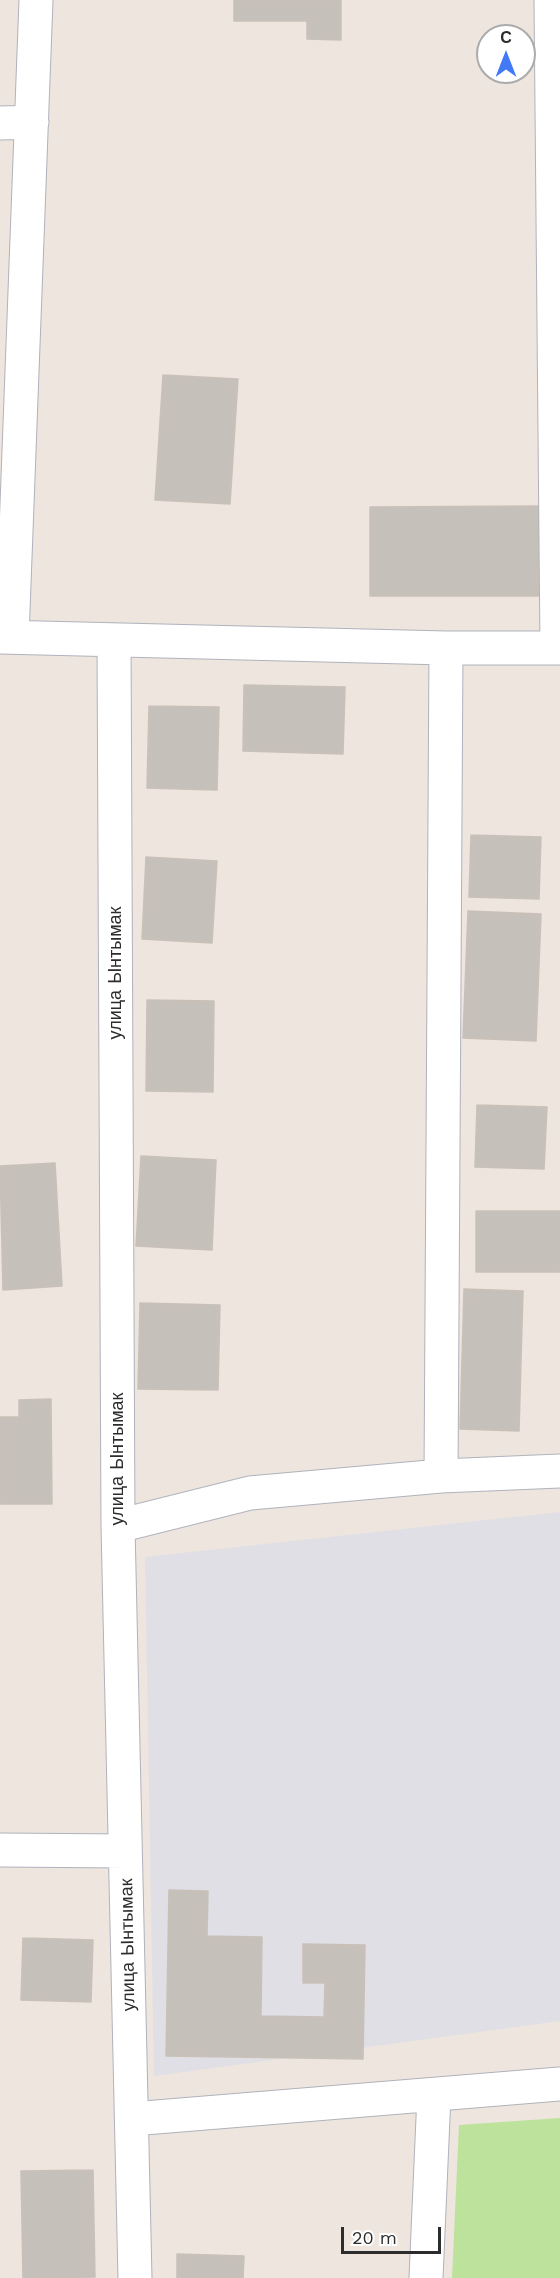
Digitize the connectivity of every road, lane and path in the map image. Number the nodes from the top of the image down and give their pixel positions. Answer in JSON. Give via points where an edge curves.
{"nodes":[{"id":1,"x":36,"y":0,"type":"edge"},
{"id":2,"x":551,"y":0,"type":"edge"},
{"id":3,"x":16,"y":122,"type":"edge"},
{"id":4,"x":6,"y":637,"type":"edge"},
{"id":5,"x":114,"y":640,"type":"junction"},
{"id":6,"x":446,"y":648,"type":"junction"},
{"id":7,"x":559,"y":648,"type":"edge"},
{"id":8,"x":560,"y":1472,"type":"edge"},
{"id":9,"x":441,"y":1476,"type":"junction"},
{"id":10,"x":118,"y":1526,"type":"junction"},
{"id":11,"x":0,"y":1850,"type":"edge"},
{"id":12,"x":125,"y":1851,"type":"junction"},
{"id":13,"x":560,"y":2084,"type":"edge"},
{"id":14,"x":434,"y":2095,"type":"junction"},
{"id":15,"x":132,"y":2119,"type":"junction"},
{"id":16,"x":135,"y":2278,"type":"edge"},
{"id":17,"x":426,"y":2278,"type":"edge"}],
"edges":[{"from":1,"to":3,"type":"street"},
{"from":2,"to":7,"type":"street"},
{"from":3,"to":4,"type":"street"},
{"from":4,"to":5,"type":"street"},
{"from":5,"to":6,"type":"street"},
{"from":5,"to":10,"type":"street","name":"улица Ынтымак"},
{"from":6,"to":7,"type":"street"},
{"from":6,"to":9,"type":"street"},
{"from":8,"to":9,"type":"street"},
{"from":9,"to":10,"type":"street","via":[[250,1493]]},
{"from":10,"to":12,"type":"street","name":"улица Ынтымак"},
{"from":11,"to":12,"type":"street"},
{"from":12,"to":15,"type":"street","name":"улица Ынтымак"},
{"from":13,"to":14,"type":"street"},
{"from":14,"to":15,"type":"street"},
{"from":14,"to":17,"type":"street"},
{"from":15,"to":16,"type":"street","name":"улица Ынтымак"}]}
